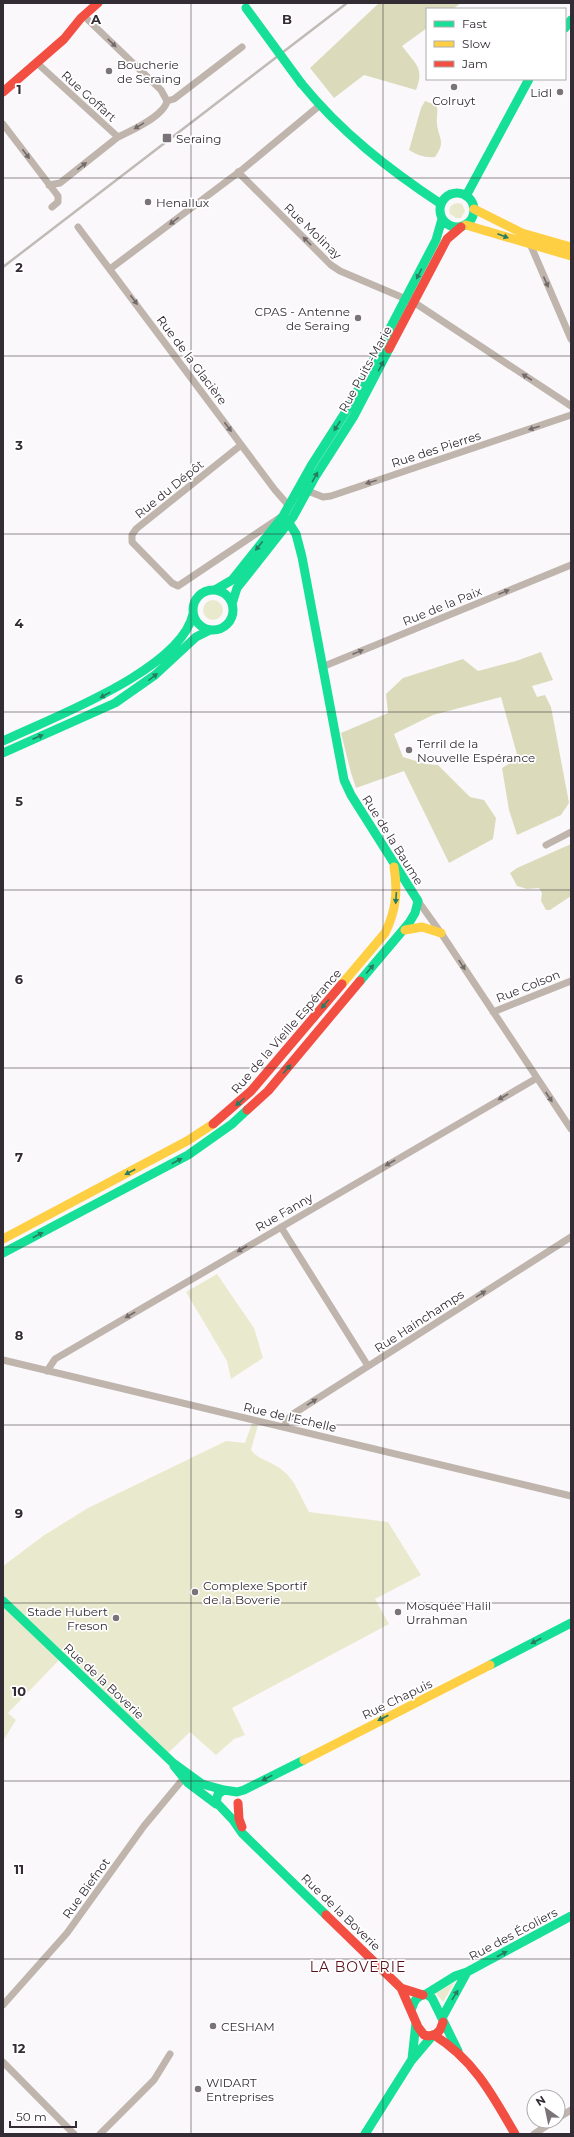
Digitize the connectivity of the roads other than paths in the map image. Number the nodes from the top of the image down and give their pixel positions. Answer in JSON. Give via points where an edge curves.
{"nodes":[{"id":1,"x":98,"y":3,"type":"edge"},
{"id":2,"x":244,"y":5,"type":"edge"},
{"id":3,"x":84,"y":16,"type":"junction"},
{"id":4,"x":242,"y":47,"type":"dead end"},
{"id":5,"x":37,"y":63,"type":"junction"},
{"id":6,"x":528,"y":80,"type":"edge"},
{"id":7,"x":3,"y":92,"type":"edge"},
{"id":8,"x":167,"y":101,"type":"junction"},
{"id":9,"x":319,"y":106,"type":"junction"},
{"id":10,"x":3,"y":124,"type":"edge"},
{"id":11,"x":118,"y":137,"type":"junction"},
{"id":12,"x":238,"y":172,"type":"junction"},
{"id":13,"x":49,"y":185,"type":"junction"},
{"id":14,"x":466,"y":196,"type":"junction"},
{"id":15,"x":441,"y":204,"type":"junction"},
{"id":16,"x":52,"y":207,"type":"dead end"},
{"id":17,"x":474,"y":209,"type":"junction"},
{"id":18,"x":442,"y":219,"type":"junction"},
{"id":19,"x":463,"y":226,"type":"junction"},
{"id":20,"x":78,"y":227,"type":"dead end"},
{"id":21,"x":531,"y":246,"type":"junction"},
{"id":22,"x":571,"y":247,"type":"edge"},
{"id":23,"x":571,"y":256,"type":"edge"},
{"id":24,"x":110,"y":269,"type":"junction"},
{"id":25,"x":410,"y":301,"type":"junction"},
{"id":26,"x":571,"y":339,"type":"edge"},
{"id":27,"x":571,"y":406,"type":"edge"},
{"id":28,"x":571,"y":415,"type":"edge"},
{"id":29,"x":241,"y":444,"type":"junction"},
{"id":30,"x":308,"y":491,"type":"junction"},
{"id":31,"x":289,"y":506,"type":"junction"},
{"id":32,"x":283,"y":516,"type":"junction"},
{"id":33,"x":289,"y":524,"type":"junction"},
{"id":34,"x":571,"y":565,"type":"edge"},
{"id":35,"x":215,"y":590,"type":"junction"},
{"id":36,"x":232,"y":604,"type":"junction"},
{"id":37,"x":193,"y":614,"type":"junction"},
{"id":38,"x":210,"y":630,"type":"junction"},
{"id":39,"x":322,"y":667,"type":"junction"},
{"id":40,"x":3,"y":741,"type":"edge"},
{"id":41,"x":3,"y":753,"type":"edge"},
{"id":42,"x":571,"y":832,"type":"edge"},
{"id":43,"x":546,"y":845,"type":"dead end"},
{"id":44,"x":392,"y":860,"type":"junction"},
{"id":45,"x":418,"y":901,"type":"junction"},
{"id":46,"x":405,"y":930,"type":"junction"},
{"id":47,"x":441,"y":932,"type":"junction"},
{"id":48,"x":571,"y":981,"type":"edge"},
{"id":49,"x":493,"y":1012,"type":"junction"},
{"id":50,"x":537,"y":1078,"type":"junction"},
{"id":51,"x":571,"y":1129,"type":"edge"},
{"id":52,"x":281,"y":1227,"type":"junction"},
{"id":53,"x":571,"y":1238,"type":"edge"},
{"id":54,"x":3,"y":1240,"type":"edge"},
{"id":55,"x":3,"y":1253,"type":"edge"},
{"id":56,"x":3,"y":1360,"type":"edge"},
{"id":57,"x":368,"y":1366,"type":"junction"},
{"id":58,"x":47,"y":1371,"type":"junction"},
{"id":59,"x":285,"y":1427,"type":"junction"},
{"id":60,"x":571,"y":1496,"type":"edge"},
{"id":61,"x":3,"y":1600,"type":"edge"},
{"id":62,"x":571,"y":1623,"type":"edge"},
{"id":63,"x":173,"y":1763,"type":"junction"},
{"id":64,"x":183,"y":1779,"type":"junction"},
{"id":65,"x":202,"y":1784,"type":"junction"},
{"id":66,"x":228,"y":1791,"type":"junction"},
{"id":67,"x":238,"y":1803,"type":"junction"},
{"id":68,"x":216,"y":1804,"type":"junction"},
{"id":69,"x":225,"y":1812,"type":"junction"},
{"id":70,"x":247,"y":1836,"type":"junction"},
{"id":71,"x":571,"y":1916,"type":"edge"},
{"id":72,"x":467,"y":1972,"type":"junction"},
{"id":73,"x":400,"y":1988,"type":"junction"},
{"id":74,"x":424,"y":1994,"type":"junction"},
{"id":75,"x":3,"y":2005,"type":"edge"},
{"id":76,"x":412,"y":2008,"type":"junction"},
{"id":77,"x":442,"y":2020,"type":"junction"},
{"id":78,"x":416,"y":2021,"type":"junction"},
{"id":79,"x":434,"y":2035,"type":"junction"},
{"id":80,"x":458,"y":2051,"type":"junction"},
{"id":81,"x":170,"y":2054,"type":"dead end"},
{"id":82,"x":412,"y":2061,"type":"junction"},
{"id":83,"x":3,"y":2062,"type":"edge"},
{"id":84,"x":74,"y":2134,"type":"edge"},
{"id":85,"x":100,"y":2134,"type":"edge"},
{"id":86,"x":365,"y":2134,"type":"edge"},
{"id":87,"x":515,"y":2134,"type":"edge"}],
"edges":[{"from":1,"to":3,"type":"street"},
{"from":2,"to":9,"type":"street","bridge":true},
{"from":3,"to":5,"type":"street","via":[[69,35]]},
{"from":3,"to":8,"type":"street","one_way":true,"via":[[161,90]]},
{"from":4,"to":8,"type":"street","name":"Rue Goffart","via":[[174,100]]},
{"from":5,"to":7,"type":"street"},
{"from":5,"to":11,"type":"street","name":"Rue Goffart"},
{"from":6,"to":14,"type":"street"},
{"from":8,"to":11,"type":"street","name":"Rue Goffart","one_way":true,"via":[[158,114]]},
{"from":9,"to":12,"type":"street"},
{"from":9,"to":15,"type":"street","via":[[382,164]]},
{"from":10,"to":13,"type":"street","one_way":true},
{"from":13,"to":11,"type":"street","one_way":true,"via":[[60,183]]},
{"from":12,"to":24,"type":"street","one_way":true},
{"from":25,"to":12,"type":"street","name":"Rue Molinay","one_way":true,"via":[[335,268]]},
{"from":13,"to":16,"type":"street","via":[[58,199]]},
{"from":14,"to":15,"type":"street","via":[[451,194]]},
{"from":14,"to":17,"type":"street"},
{"from":15,"to":18,"type":"street"},
{"from":17,"to":19,"type":"street","via":[[471,218]]},
{"from":17,"to":22,"type":"street","via":[[522,233]]},
{"from":18,"to":19,"type":"street","via":[[453,227]]},
{"from":18,"to":25,"type":"street","name":"Rue Puits-Marie","one_way":true,"via":[[440,233]]},
{"from":19,"to":21,"type":"street","one_way":true,"via":[[484,229]]},
{"from":19,"to":25,"type":"street","name":"Rue Puits-Marie","via":[[447,239]]},
{"from":20,"to":24,"type":"street","name":"Rue de la Glacière"},
{"from":21,"to":23,"type":"street"},
{"from":21,"to":26,"type":"street","one_way":true},
{"from":24,"to":29,"type":"street","name":"Rue de la Glacière","one_way":true},
{"from":27,"to":25,"type":"street","name":"Rue Molinay","one_way":true},
{"from":30,"to":25,"type":"street","name":"Rue Puits-Marie","one_way":true,"via":[[361,403]]},
{"from":25,"to":31,"type":"street","name":"Rue Puits-Marie","one_way":true},
{"from":28,"to":30,"type":"street","name":"Rue des Pierres","one_way":true,"via":[[331,496],[323,497]]},
{"from":29,"to":31,"type":"street","name":"Rue de la Glacière"},
{"from":29,"to":32,"type":"street","name":"Rue du Dépôt","via":[[134,532],[134,544],[178,586],[274,519]]},
{"from":30,"to":33,"type":"street","name":"Rue Puits-Marie"},
{"from":31,"to":32,"type":"street","name":"Rue Puits-Marie"},
{"from":32,"to":35,"type":"street","name":"Rue Puits-Marie","one_way":true,"via":[[232,580]]},
{"from":33,"to":36,"type":"street","name":"Rue Puits-Marie","via":[[237,588]]},
{"from":33,"to":39,"type":"street","name":"Rue de la Baume","via":[[296,534],[302,557]]},
{"from":39,"to":34,"type":"street","name":"Rue de la Paix","one_way":true},
{"from":35,"to":36,"type":"street","via":[[225,595]]},
{"from":35,"to":37,"type":"street","via":[[205,592],[197,598]]},
{"from":36,"to":38,"type":"street","via":[[232,617],[228,623]]},
{"from":37,"to":38,"type":"street","via":[[199,624]]},
{"from":37,"to":40,"type":"street","one_way":true,"via":[[188,627],[178,640],[131,679],[96,700]]},
{"from":41,"to":38,"type":"street","one_way":true,"via":[[115,703],[156,675],[196,637]]},
{"from":39,"to":44,"type":"street","name":"Rue de la Baume","via":[[344,780]]},
{"from":42,"to":43,"type":"street"},
{"from":44,"to":45,"type":"street","name":"Rue de la Baume"},
{"from":44,"to":54,"type":"street","name":"Rue de la Vieille Espérance","one_way":true,"via":[[396,905],[385,933],[244,1099],[187,1141]]},
{"from":45,"to":46,"type":"street","name":"Rue de la Vieille Espérance","via":[[414,918]]},
{"from":45,"to":47,"type":"street","name":"Rue de la Baume"},
{"from":46,"to":47,"type":"street","via":[[422,927]]},
{"from":55,"to":46,"type":"street","name":"Rue de la Vieille Espérance","one_way":true,"via":[[188,1154],[232,1124],[268,1091]]},
{"from":47,"to":49,"type":"street","name":"Rue de la Baume","one_way":true},
{"from":48,"to":49,"type":"street","name":"Rue Colson"},
{"from":49,"to":50,"type":"street","name":"Rue de la Baume"},
{"from":50,"to":51,"type":"street","name":"Rue de la Baume","one_way":true},
{"from":50,"to":52,"type":"street","name":"Rue Fanny","one_way":true},
{"from":52,"to":57,"type":"street"},
{"from":52,"to":58,"type":"street","name":"Rue Fanny","one_way":true,"via":[[55,1359]]},
{"from":57,"to":53,"type":"street","name":"Rue Hainchamps","one_way":true},
{"from":56,"to":58,"type":"street","name":"Rue de l'Echelle"},
{"from":59,"to":57,"type":"street","name":"Rue Hainchamps","one_way":true,"via":[[286,1421],[293,1414]]},
{"from":58,"to":59,"type":"street","name":"Rue de l'Echelle"},
{"from":59,"to":60,"type":"street","name":"Rue de l'Echelle"},
{"from":61,"to":63,"type":"street","name":"Rue de la Boverie"},
{"from":62,"to":66,"type":"street","name":"Rue Chapuis","one_way":true,"via":[[244,1790]]},
{"from":63,"to":64,"type":"street","name":"Rue de la Boverie"},
{"from":63,"to":65,"type":"street","name":"Rue de la Boverie"},
{"from":64,"to":65,"type":"street"},
{"from":64,"to":68,"type":"street","name":"Rue de la Boverie"},
{"from":64,"to":75,"type":"street","name":"Rue Biefnot","via":[[144,1826],[67,1933]]},
{"from":65,"to":66,"type":"street","name":"Rue de la Boverie"},
{"from":66,"to":67,"type":"street","via":[[237,1796]]},
{"from":66,"to":68,"type":"street","via":[[218,1795]]},
{"from":67,"to":69,"type":"street","via":[[234,1809]]},
{"from":67,"to":70,"type":"street","name":"Rue de la Boverie","via":[[239,1819]]},
{"from":68,"to":69,"type":"street"},
{"from":69,"to":70,"type":"street","name":"Rue de la Boverie"},
{"from":70,"to":73,"type":"street","name":"Rue de la Boverie"},
{"from":72,"to":71,"type":"street","name":"Rue des Écoliers","one_way":true},
{"from":72,"to":74,"type":"street","name":"Rue des Écoliers"},
{"from":77,"to":72,"type":"street","name":"Rue des Écoliers","one_way":true},
{"from":73,"to":74,"type":"street"},
{"from":73,"to":76,"type":"street","name":"Rue de la Boverie"},
{"from":74,"to":76,"type":"street","via":[[415,1999]]},
{"from":74,"to":77,"type":"street","name":"Rue de la Boverie","via":[[436,2002]]},
{"from":76,"to":78,"type":"street","name":"Rue de la Boverie"},
{"from":77,"to":79,"type":"street","via":[[440,2030]]},
{"from":77,"to":80,"type":"street","name":"Rue de la Boverie"},
{"from":78,"to":79,"type":"street","name":"Rue de la Boverie","via":[[420,2031],[425,2035]]},
{"from":78,"to":82,"type":"street"},
{"from":79,"to":80,"type":"street","name":"Rue de la Boverie"},
{"from":79,"to":82,"type":"street"},
{"from":80,"to":87,"type":"street","name":"Rue de la Boverie","via":[[480,2079]]},
{"from":81,"to":85,"type":"street","via":[[154,2080]]},
{"from":82,"to":86,"type":"street"},
{"from":83,"to":84,"type":"street"}]}
